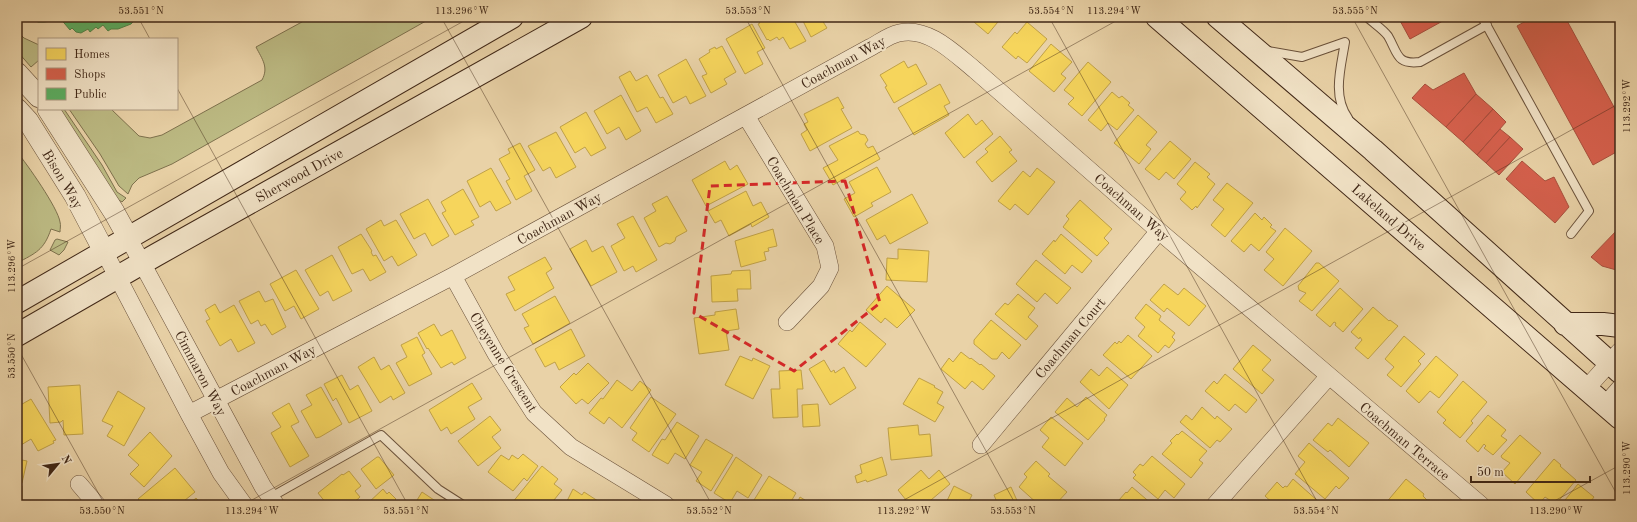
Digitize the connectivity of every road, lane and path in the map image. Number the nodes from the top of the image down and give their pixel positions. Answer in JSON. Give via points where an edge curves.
{"nodes":[{"id":1,"x":512,"y":17,"type":"edge"},
{"id":2,"x":581,"y":17,"type":"edge"},
{"id":3,"x":1157,"y":17,"type":"edge"},
{"id":4,"x":1218,"y":17,"type":"edge"},
{"id":5,"x":1367,"y":17,"type":"edge"},
{"id":6,"x":1482,"y":17,"type":"edge"},
{"id":7,"x":1487,"y":25,"type":"junction"},
{"id":8,"x":1246,"y":40,"type":"junction"},
{"id":9,"x":17,"y":73,"type":"edge"},
{"id":10,"x":38,"y":97,"type":"edge"},
{"id":11,"x":17,"y":109,"type":"edge"},
{"id":12,"x":49,"y":110,"type":"edge"},
{"id":13,"x":746,"y":116,"type":"junction"},
{"id":14,"x":1373,"y":150,"type":"junction"},
{"id":15,"x":1159,"y":231,"type":"junction"},
{"id":16,"x":1571,"y":234,"type":"dead end"},
{"id":17,"x":129,"y":239,"type":"junction"},
{"id":18,"x":105,"y":253,"type":"junction"},
{"id":19,"x":142,"y":263,"type":"junction"},
{"id":20,"x":453,"y":276,"type":"junction"},
{"id":21,"x":117,"y":277,"type":"junction"},
{"id":22,"x":17,"y":302,"type":"edge"},
{"id":23,"x":787,"y":322,"type":"dead end"},
{"id":24,"x":1565,"y":324,"type":"junction"},
{"id":25,"x":1620,"y":326,"type":"edge"},
{"id":26,"x":17,"y":335,"type":"edge"},
{"id":27,"x":1616,"y":362,"type":"edge"},
{"id":28,"x":1329,"y":376,"type":"junction"},
{"id":29,"x":1620,"y":388,"type":"edge"},
{"id":30,"x":1586,"y":389,"type":"junction"},
{"id":31,"x":216,"y":400,"type":"junction"},
{"id":32,"x":1612,"y":411,"type":"edge"},
{"id":33,"x":189,"y":414,"type":"junction"},
{"id":34,"x":981,"y":445,"type":"dead end"},
{"id":35,"x":79,"y":484,"type":"dead end"},
{"id":36,"x":273,"y":501,"type":"edge"},
{"id":37,"x":97,"y":505,"type":"edge"},
{"id":38,"x":244,"y":505,"type":"edge"},
{"id":39,"x":463,"y":505,"type":"edge"},
{"id":40,"x":666,"y":505,"type":"edge"},
{"id":41,"x":1215,"y":505,"type":"edge"},
{"id":42,"x":1481,"y":505,"type":"edge"}],
"edges":[{"from":1,"to":17,"type":"main road"},
{"from":2,"to":19,"type":"main road","name":"Sherwood Drive"},
{"from":3,"to":30,"type":"main road","name":"Lakeland Drive"},
{"from":4,"to":8,"type":"main road"},
{"from":5,"to":7,"type":"lane","via":[[1387,36],[1397,56],[1409,64],[1420,62]]},
{"from":6,"to":7,"type":"lane"},
{"from":7,"to":16,"type":"lane","via":[[1589,212]]},
{"from":8,"to":14,"type":"main road"},
{"from":8,"to":14,"type":"lane","via":[[1271,52],[1302,57],[1345,42],[1338,82],[1342,110]]},
{"from":9,"to":10,"type":"street"},
{"from":11,"to":18,"type":"street","name":"Bison Way","via":[[28,121],[75,196]]},
{"from":12,"to":17,"type":"street","name":"Bison Way"},
{"from":13,"to":15,"type":"street","name":"Coachman Way","via":[[898,33],[912,31],[925,34],[975,70]]},
{"from":13,"to":20,"type":"street","name":"Coachman Way"},
{"from":13,"to":23,"type":"street","name":"Coachman Place","via":[[825,246],[830,268],[821,286]]},
{"from":14,"to":24,"type":"main road"},
{"from":15,"to":28,"type":"street","name":"Coachman Way"},
{"from":15,"to":34,"type":"street","name":"Coachman Court"},
{"from":17,"to":18,"type":"main road"},
{"from":17,"to":19,"type":"street","name":"Cimmaron Way"},
{"from":18,"to":21,"type":"street","name":"Cimmaron Way"},
{"from":18,"to":22,"type":"main road"},
{"from":19,"to":21,"type":"main road","name":"Sherwood Drive"},
{"from":19,"to":31,"type":"street","name":"Cimmaron Way"},
{"from":20,"to":31,"type":"street","name":"Coachman Way"},
{"from":20,"to":40,"type":"street","name":"Cheyenne Crescent","via":[[496,354],[534,413],[571,447]]},
{"from":21,"to":26,"type":"main road","name":"Sherwood Drive"},
{"from":21,"to":33,"type":"street","name":"Cimmaron Way"},
{"from":24,"to":25,"type":"main road"},
{"from":24,"to":27,"type":"main road"},
{"from":27,"to":30,"type":"street"},
{"from":28,"to":41,"type":"street"},
{"from":28,"to":42,"type":"street","name":"Coachman Terrace"},
{"from":29,"to":32,"type":"street"},
{"from":30,"to":32,"type":"main road","name":"Lakeland Drive"},
{"from":31,"to":33,"type":"street","name":"Coachman Way"},
{"from":31,"to":36,"type":"street","name":"Cimmaron Way"},
{"from":33,"to":38,"type":"street","name":"Cimmaron Way","via":[[221,472]]},
{"from":35,"to":37,"type":"street"},
{"from":36,"to":39,"type":"lane","via":[[381,435],[438,489]]}]}
